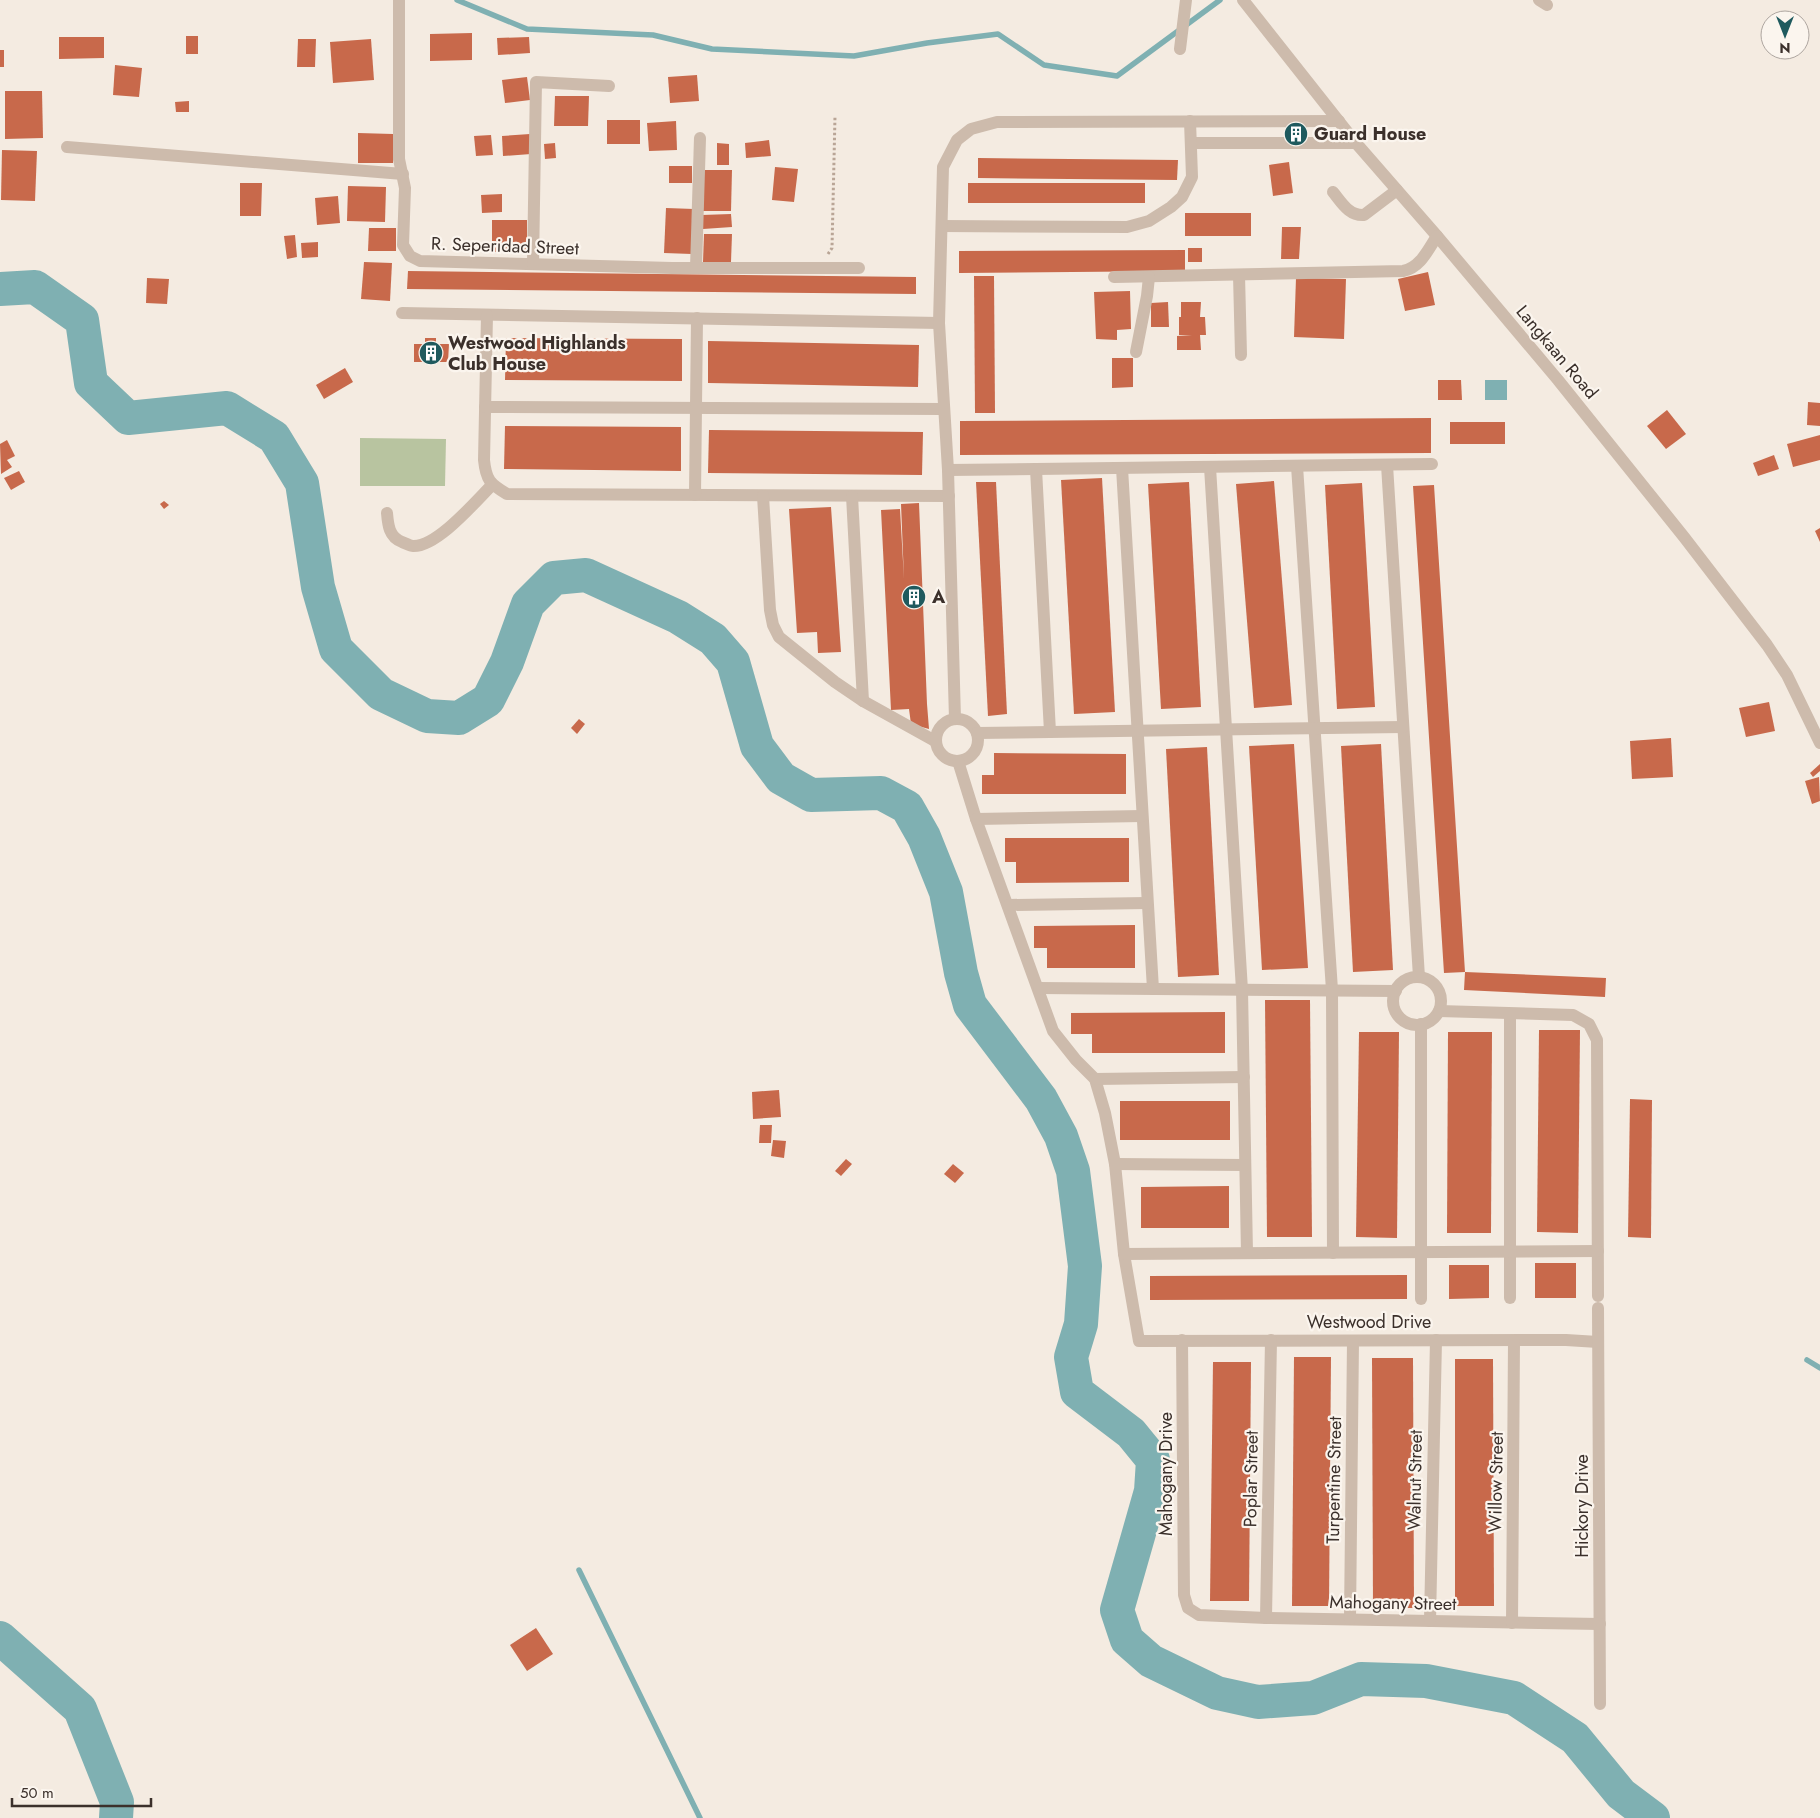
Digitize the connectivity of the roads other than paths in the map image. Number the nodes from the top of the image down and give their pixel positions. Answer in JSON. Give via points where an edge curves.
{"nodes":[{"id":1,"x":399,"y":0,"type":"edge"},
{"id":2,"x":1186,"y":0,"type":"edge"},
{"id":3,"x":1243,"y":0,"type":"edge"},
{"id":4,"x":1180,"y":49,"type":"dead end"},
{"id":5,"x":609,"y":86,"type":"dead end"},
{"id":6,"x":1277,"y":120,"type":"junction"},
{"id":7,"x":1339,"y":120,"type":"junction"},
{"id":8,"x":1190,"y":121,"type":"junction"},
{"id":9,"x":700,"y":138,"type":"dead end"},
{"id":10,"x":1191,"y":143,"type":"junction"},
{"id":11,"x":1277,"y":143,"type":"junction"},
{"id":12,"x":1356,"y":143,"type":"junction"},
{"id":13,"x":67,"y":146,"type":"dead end"},
{"id":14,"x":403,"y":174,"type":"junction"},
{"id":15,"x":1396,"y":190,"type":"junction"},
{"id":16,"x":1333,"y":192,"type":"dead end"},
{"id":17,"x":942,"y":226,"type":"junction"},
{"id":18,"x":1438,"y":236,"type":"junction"},
{"id":19,"x":533,"y":264,"type":"junction"},
{"id":20,"x":696,"y":268,"type":"junction"},
{"id":21,"x":859,"y":268,"type":"dead end"},
{"id":22,"x":1239,"y":275,"type":"junction"},
{"id":23,"x":1114,"y":277,"type":"dead end"},
{"id":24,"x":1149,"y":277,"type":"junction"},
{"id":25,"x":402,"y":313,"type":"dead end"},
{"id":26,"x":487,"y":315,"type":"junction"},
{"id":27,"x":697,"y":318,"type":"junction"},
{"id":28,"x":939,"y":323,"type":"junction"},
{"id":29,"x":1136,"y":352,"type":"dead end"},
{"id":30,"x":1241,"y":355,"type":"dead end"},
{"id":31,"x":485,"y":407,"type":"junction"},
{"id":32,"x":696,"y":408,"type":"junction"},
{"id":33,"x":944,"y":409,"type":"junction"},
{"id":34,"x":1432,"y":464,"type":"dead end"},
{"id":35,"x":1387,"y":465,"type":"junction"},
{"id":36,"x":1297,"y":466,"type":"junction"},
{"id":37,"x":1210,"y":467,"type":"junction"},
{"id":38,"x":1122,"y":468,"type":"junction"},
{"id":39,"x":1036,"y":469,"type":"junction"},
{"id":40,"x":948,"y":470,"type":"junction"},
{"id":41,"x":492,"y":485,"type":"junction"},
{"id":42,"x":695,"y":495,"type":"junction"},
{"id":43,"x":764,"y":496,"type":"junction"},
{"id":44,"x":852,"y":496,"type":"junction"},
{"id":45,"x":949,"y":496,"type":"junction"},
{"id":46,"x":388,"y":513,"type":"dead end"},
{"id":47,"x":864,"y":701,"type":"junction"},
{"id":48,"x":955,"y":719,"type":"junction"},
{"id":49,"x":1403,"y":727,"type":"junction"},
{"id":50,"x":1314,"y":728,"type":"junction"},
{"id":51,"x":1227,"y":729,"type":"junction"},
{"id":52,"x":1137,"y":731,"type":"junction"},
{"id":53,"x":1050,"y":732,"type":"junction"},
{"id":54,"x":977,"y":733,"type":"junction"},
{"id":55,"x":935,"y":741,"type":"junction"},
{"id":56,"x":1820,"y":743,"type":"edge"},
{"id":57,"x":958,"y":761,"type":"junction"},
{"id":58,"x":1142,"y":816,"type":"junction"},
{"id":59,"x":976,"y":819,"type":"junction"},
{"id":60,"x":1148,"y":903,"type":"junction"},
{"id":61,"x":1009,"y":905,"type":"junction"},
{"id":62,"x":1419,"y":977,"type":"junction"},
{"id":63,"x":1039,"y":988,"type":"junction"},
{"id":64,"x":1153,"y":989,"type":"junction"},
{"id":65,"x":1242,"y":990,"type":"junction"},
{"id":66,"x":1332,"y":990,"type":"junction"},
{"id":67,"x":1396,"y":991,"type":"junction"},
{"id":68,"x":1439,"y":1011,"type":"junction"},
{"id":69,"x":1510,"y":1014,"type":"junction"},
{"id":70,"x":1421,"y":1024,"type":"junction"},
{"id":71,"x":1244,"y":1077,"type":"junction"},
{"id":72,"x":1095,"y":1079,"type":"junction"},
{"id":73,"x":1115,"y":1164,"type":"junction"},
{"id":74,"x":1245,"y":1165,"type":"junction"},
{"id":75,"x":1510,"y":1251,"type":"junction"},
{"id":76,"x":1598,"y":1251,"type":"junction"},
{"id":77,"x":1421,"y":1252,"type":"junction"},
{"id":78,"x":1247,"y":1253,"type":"junction"},
{"id":79,"x":1333,"y":1253,"type":"junction"},
{"id":80,"x":1124,"y":1254,"type":"junction"},
{"id":81,"x":1510,"y":1298,"type":"dead end"},
{"id":82,"x":1421,"y":1299,"type":"dead end"},
{"id":83,"x":1182,"y":1340,"type":"junction"},
{"id":84,"x":1270,"y":1340,"type":"junction"},
{"id":85,"x":1353,"y":1340,"type":"junction"},
{"id":86,"x":1436,"y":1340,"type":"junction"},
{"id":87,"x":1514,"y":1340,"type":"junction"},
{"id":88,"x":1598,"y":1342,"type":"junction"},
{"id":89,"x":1188,"y":1608,"type":"joint"},
{"id":90,"x":1266,"y":1618,"type":"junction"},
{"id":91,"x":1350,"y":1620,"type":"junction"},
{"id":92,"x":1430,"y":1621,"type":"junction"},
{"id":93,"x":1512,"y":1623,"type":"junction"},
{"id":94,"x":1600,"y":1624,"type":"junction"},
{"id":95,"x":1600,"y":1704,"type":"dead end"}],
"edges":[{"from":1,"to":14,"type":"street","name":"R. Seperidad Street","via":[[399,159]]},
{"from":2,"to":4,"type":"street"},
{"from":3,"to":7,"type":"street","name":"Langkaan Road"},
{"from":5,"to":19,"type":"street","via":[[536,82]]},
{"from":6,"to":7,"type":"street"},
{"from":6,"to":8,"type":"street"},
{"from":6,"to":11,"type":"street"},
{"from":7,"to":12,"type":"street","name":"Langkaan Road"},
{"from":8,"to":10,"type":"street"},
{"from":8,"to":17,"type":"street","via":[[997,122],[971,129],[957,140],[943,167]]},
{"from":9,"to":20,"type":"street"},
{"from":10,"to":11,"type":"street"},
{"from":10,"to":17,"type":"street","via":[[1192,177],[1182,197],[1149,221],[1127,227]]},
{"from":11,"to":12,"type":"street"},
{"from":12,"to":15,"type":"street","name":"Langkaan Road"},
{"from":13,"to":14,"type":"street"},
{"from":14,"to":19,"type":"street","name":"R. Seperidad Street","via":[[403,246],[410,256],[420,261]]},
{"from":15,"to":16,"type":"street","via":[[1364,215],[1358,216],[1352,214]]},
{"from":15,"to":18,"type":"street","name":"Langkaan Road"},
{"from":17,"to":28,"type":"street"},
{"from":18,"to":22,"type":"street","via":[[1418,265],[1403,272]]},
{"from":18,"to":56,"type":"street","name":"Langkaan Road","via":[[1626,465],[1767,645],[1788,675]]},
{"from":19,"to":20,"type":"street","name":"R. Seperidad Street"},
{"from":20,"to":21,"type":"street","name":"R. Seperidad Street"},
{"from":22,"to":24,"type":"street"},
{"from":22,"to":30,"type":"street"},
{"from":23,"to":24,"type":"street"},
{"from":24,"to":29,"type":"street"},
{"from":25,"to":26,"type":"street"},
{"from":26,"to":27,"type":"street"},
{"from":26,"to":31,"type":"street"},
{"from":27,"to":28,"type":"street"},
{"from":27,"to":32,"type":"street"},
{"from":28,"to":33,"type":"street"},
{"from":31,"to":32,"type":"street"},
{"from":31,"to":41,"type":"street","via":[[485,473]]},
{"from":32,"to":33,"type":"street"},
{"from":32,"to":42,"type":"street"},
{"from":33,"to":40,"type":"street"},
{"from":34,"to":35,"type":"street"},
{"from":35,"to":36,"type":"street"},
{"from":35,"to":49,"type":"street"},
{"from":36,"to":37,"type":"street"},
{"from":36,"to":50,"type":"street"},
{"from":37,"to":38,"type":"street"},
{"from":37,"to":51,"type":"street"},
{"from":38,"to":39,"type":"street"},
{"from":38,"to":52,"type":"street"},
{"from":39,"to":40,"type":"street"},
{"from":39,"to":53,"type":"street"},
{"from":40,"to":45,"type":"street"},
{"from":41,"to":42,"type":"street","via":[[507,494]]},
{"from":41,"to":46,"type":"street","via":[[431,541],[412,546],[395,539],[388,526]]},
{"from":42,"to":43,"type":"street"},
{"from":43,"to":44,"type":"street"},
{"from":43,"to":47,"type":"street","via":[[773,625],[779,637],[834,682]]},
{"from":44,"to":45,"type":"street"},
{"from":44,"to":47,"type":"street"},
{"from":45,"to":48,"type":"street"},
{"from":47,"to":55,"type":"street"},
{"from":48,"to":54,"type":"street","via":[[968,722]]},
{"from":48,"to":55,"type":"street","via":[[940,726]]},
{"from":49,"to":50,"type":"street"},
{"from":49,"to":62,"type":"street"},
{"from":50,"to":51,"type":"street"},
{"from":50,"to":66,"type":"street"},
{"from":51,"to":52,"type":"street"},
{"from":51,"to":65,"type":"street"},
{"from":52,"to":53,"type":"street"},
{"from":52,"to":58,"type":"street"},
{"from":53,"to":54,"type":"street"},
{"from":54,"to":57,"type":"street","via":[[974,752]]},
{"from":55,"to":57,"type":"street","via":[[945,758]]},
{"from":57,"to":59,"type":"street"},
{"from":58,"to":59,"type":"street"},
{"from":58,"to":60,"type":"street"},
{"from":59,"to":61,"type":"street"},
{"from":60,"to":61,"type":"street"},
{"from":60,"to":64,"type":"street"},
{"from":61,"to":63,"type":"street"},
{"from":62,"to":67,"type":"street","via":[[1405,980]]},
{"from":62,"to":68,"type":"street","via":[[1438,989]]},
{"from":63,"to":64,"type":"street"},
{"from":63,"to":72,"type":"street","via":[[1053,1031]]},
{"from":64,"to":65,"type":"street"},
{"from":65,"to":66,"type":"street"},
{"from":65,"to":71,"type":"street"},
{"from":66,"to":67,"type":"street"},
{"from":66,"to":79,"type":"street"},
{"from":67,"to":70,"type":"street","via":[[1394,1005],[1401,1018]]},
{"from":68,"to":69,"type":"street","name":"Hickory Drive"},
{"from":68,"to":70,"type":"street"},
{"from":69,"to":75,"type":"street"},
{"from":69,"to":76,"type":"street","name":"Hickory Drive","via":[[1573,1015],[1588,1024],[1597,1040]]},
{"from":70,"to":77,"type":"street"},
{"from":71,"to":72,"type":"street"},
{"from":71,"to":74,"type":"street"},
{"from":72,"to":73,"type":"street"},
{"from":73,"to":74,"type":"street"},
{"from":73,"to":80,"type":"street"},
{"from":74,"to":78,"type":"street"},
{"from":75,"to":76,"type":"street"},
{"from":75,"to":77,"type":"street"},
{"from":75,"to":81,"type":"street"},
{"from":76,"to":88,"type":"street","name":"Hickory Drive"},
{"from":77,"to":79,"type":"street"},
{"from":77,"to":82,"type":"street"},
{"from":78,"to":79,"type":"street"},
{"from":78,"to":80,"type":"street"},
{"from":80,"to":83,"type":"street","name":"Westwood Drive","via":[[1139,1340]]},
{"from":83,"to":84,"type":"street","name":"Westwood Drive"},
{"from":83,"to":89,"type":"street","name":"Mahogany Drive","via":[[1184,1595]]},
{"from":84,"to":85,"type":"street","name":"Westwood Drive"},
{"from":84,"to":90,"type":"street","name":"Poplar Street"},
{"from":85,"to":86,"type":"street","name":"Westwood Drive"},
{"from":85,"to":91,"type":"street","name":"Turpentine Street"},
{"from":86,"to":87,"type":"street","name":"Westwood Drive"},
{"from":86,"to":92,"type":"street","name":"Walnut Street"},
{"from":87,"to":88,"type":"street","name":"Westwood Drive"},
{"from":87,"to":93,"type":"street","name":"Willow Street"},
{"from":88,"to":94,"type":"street","name":"Hickory Drive"},
{"from":89,"to":90,"type":"street","name":"Mahogany Street","via":[[1200,1615]]},
{"from":90,"to":91,"type":"street","name":"Mahogany Street"},
{"from":91,"to":92,"type":"street","name":"Mahogany Street"},
{"from":92,"to":93,"type":"street","name":"Mahogany Street"},
{"from":93,"to":94,"type":"street","name":"Mahogany Street"},
{"from":94,"to":95,"type":"street","name":"Hickory Drive"}]}
